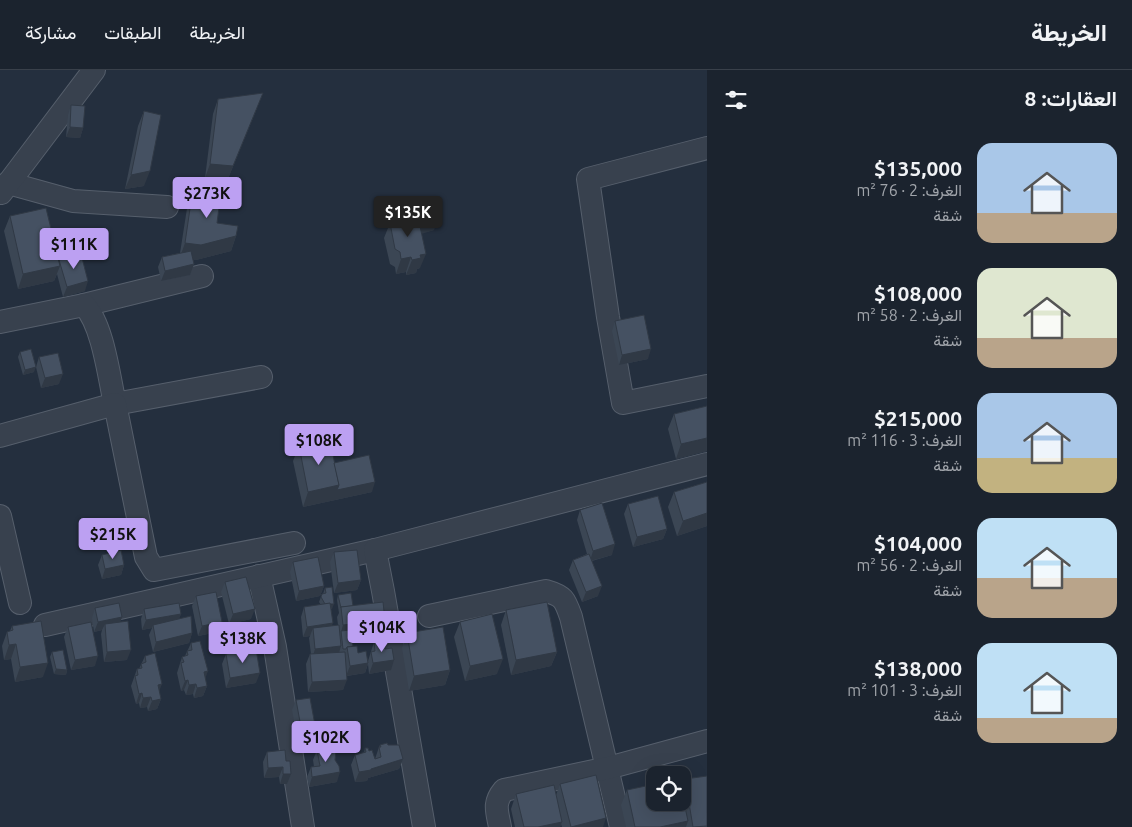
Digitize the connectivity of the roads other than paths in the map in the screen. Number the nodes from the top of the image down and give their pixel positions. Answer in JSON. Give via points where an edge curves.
{"nodes":[{"id":1,"x":94,"y":70,"type":"edge"},
{"id":2,"x":707,"y":148,"type":"edge"},
{"id":3,"x":4,"y":189,"type":"edge"},
{"id":4,"x":167,"y":207,"type":"dead end"},
{"id":5,"x":202,"y":276,"type":"dead end"},
{"id":6,"x":84,"y":305,"type":"junction"},
{"id":7,"x":0,"y":322,"type":"edge"},
{"id":8,"x":261,"y":377,"type":"dead end"},
{"id":9,"x":707,"y":386,"type":"edge"},
{"id":10,"x":115,"y":404,"type":"junction"},
{"id":11,"x":0,"y":436,"type":"edge"},
{"id":12,"x":707,"y":464,"type":"edge"},
{"id":13,"x":0,"y":516,"type":"edge"},
{"id":14,"x":294,"y":543,"type":"dead end"},
{"id":15,"x":375,"y":550,"type":"junction"},
{"id":16,"x":259,"y":576,"type":"junction"},
{"id":17,"x":20,"y":603,"type":"dead end"},
{"id":18,"x":429,"y":616,"type":"dead end"},
{"id":19,"x":45,"y":624,"type":"dead end"},
{"id":20,"x":707,"y":741,"type":"edge"},
{"id":21,"x":608,"y":768,"type":"junction"},
{"id":22,"x":303,"y":827,"type":"edge"},
{"id":23,"x":424,"y":827,"type":"edge"},
{"id":24,"x":500,"y":827,"type":"edge"},
{"id":25,"x":621,"y":827,"type":"edge"}],
"edges":[{"from":1,"to":3,"type":"street"},
{"from":2,"to":9,"type":"street","via":[[588,179],[623,403]]},
{"from":3,"to":4,"type":"street","via":[[73,201]]},
{"from":5,"to":6,"type":"street"},
{"from":6,"to":7,"type":"street"},
{"from":6,"to":10,"type":"street","via":[[91,312],[98,330]]},
{"from":8,"to":10,"type":"street"},
{"from":10,"to":11,"type":"street"},
{"from":10,"to":14,"type":"street","via":[[146,557],[154,570]]},
{"from":12,"to":15,"type":"street"},
{"from":13,"to":17,"type":"street"},
{"from":15,"to":16,"type":"street"},
{"from":15,"to":23,"type":"street"},
{"from":16,"to":19,"type":"street"},
{"from":16,"to":22,"type":"street","via":[[275,647]]},
{"from":18,"to":21,"type":"street","via":[[546,591],[566,600]]},
{"from":20,"to":21,"type":"street"},
{"from":21,"to":24,"type":"street","via":[[504,790],[497,799]]},
{"from":21,"to":25,"type":"street"}]}
